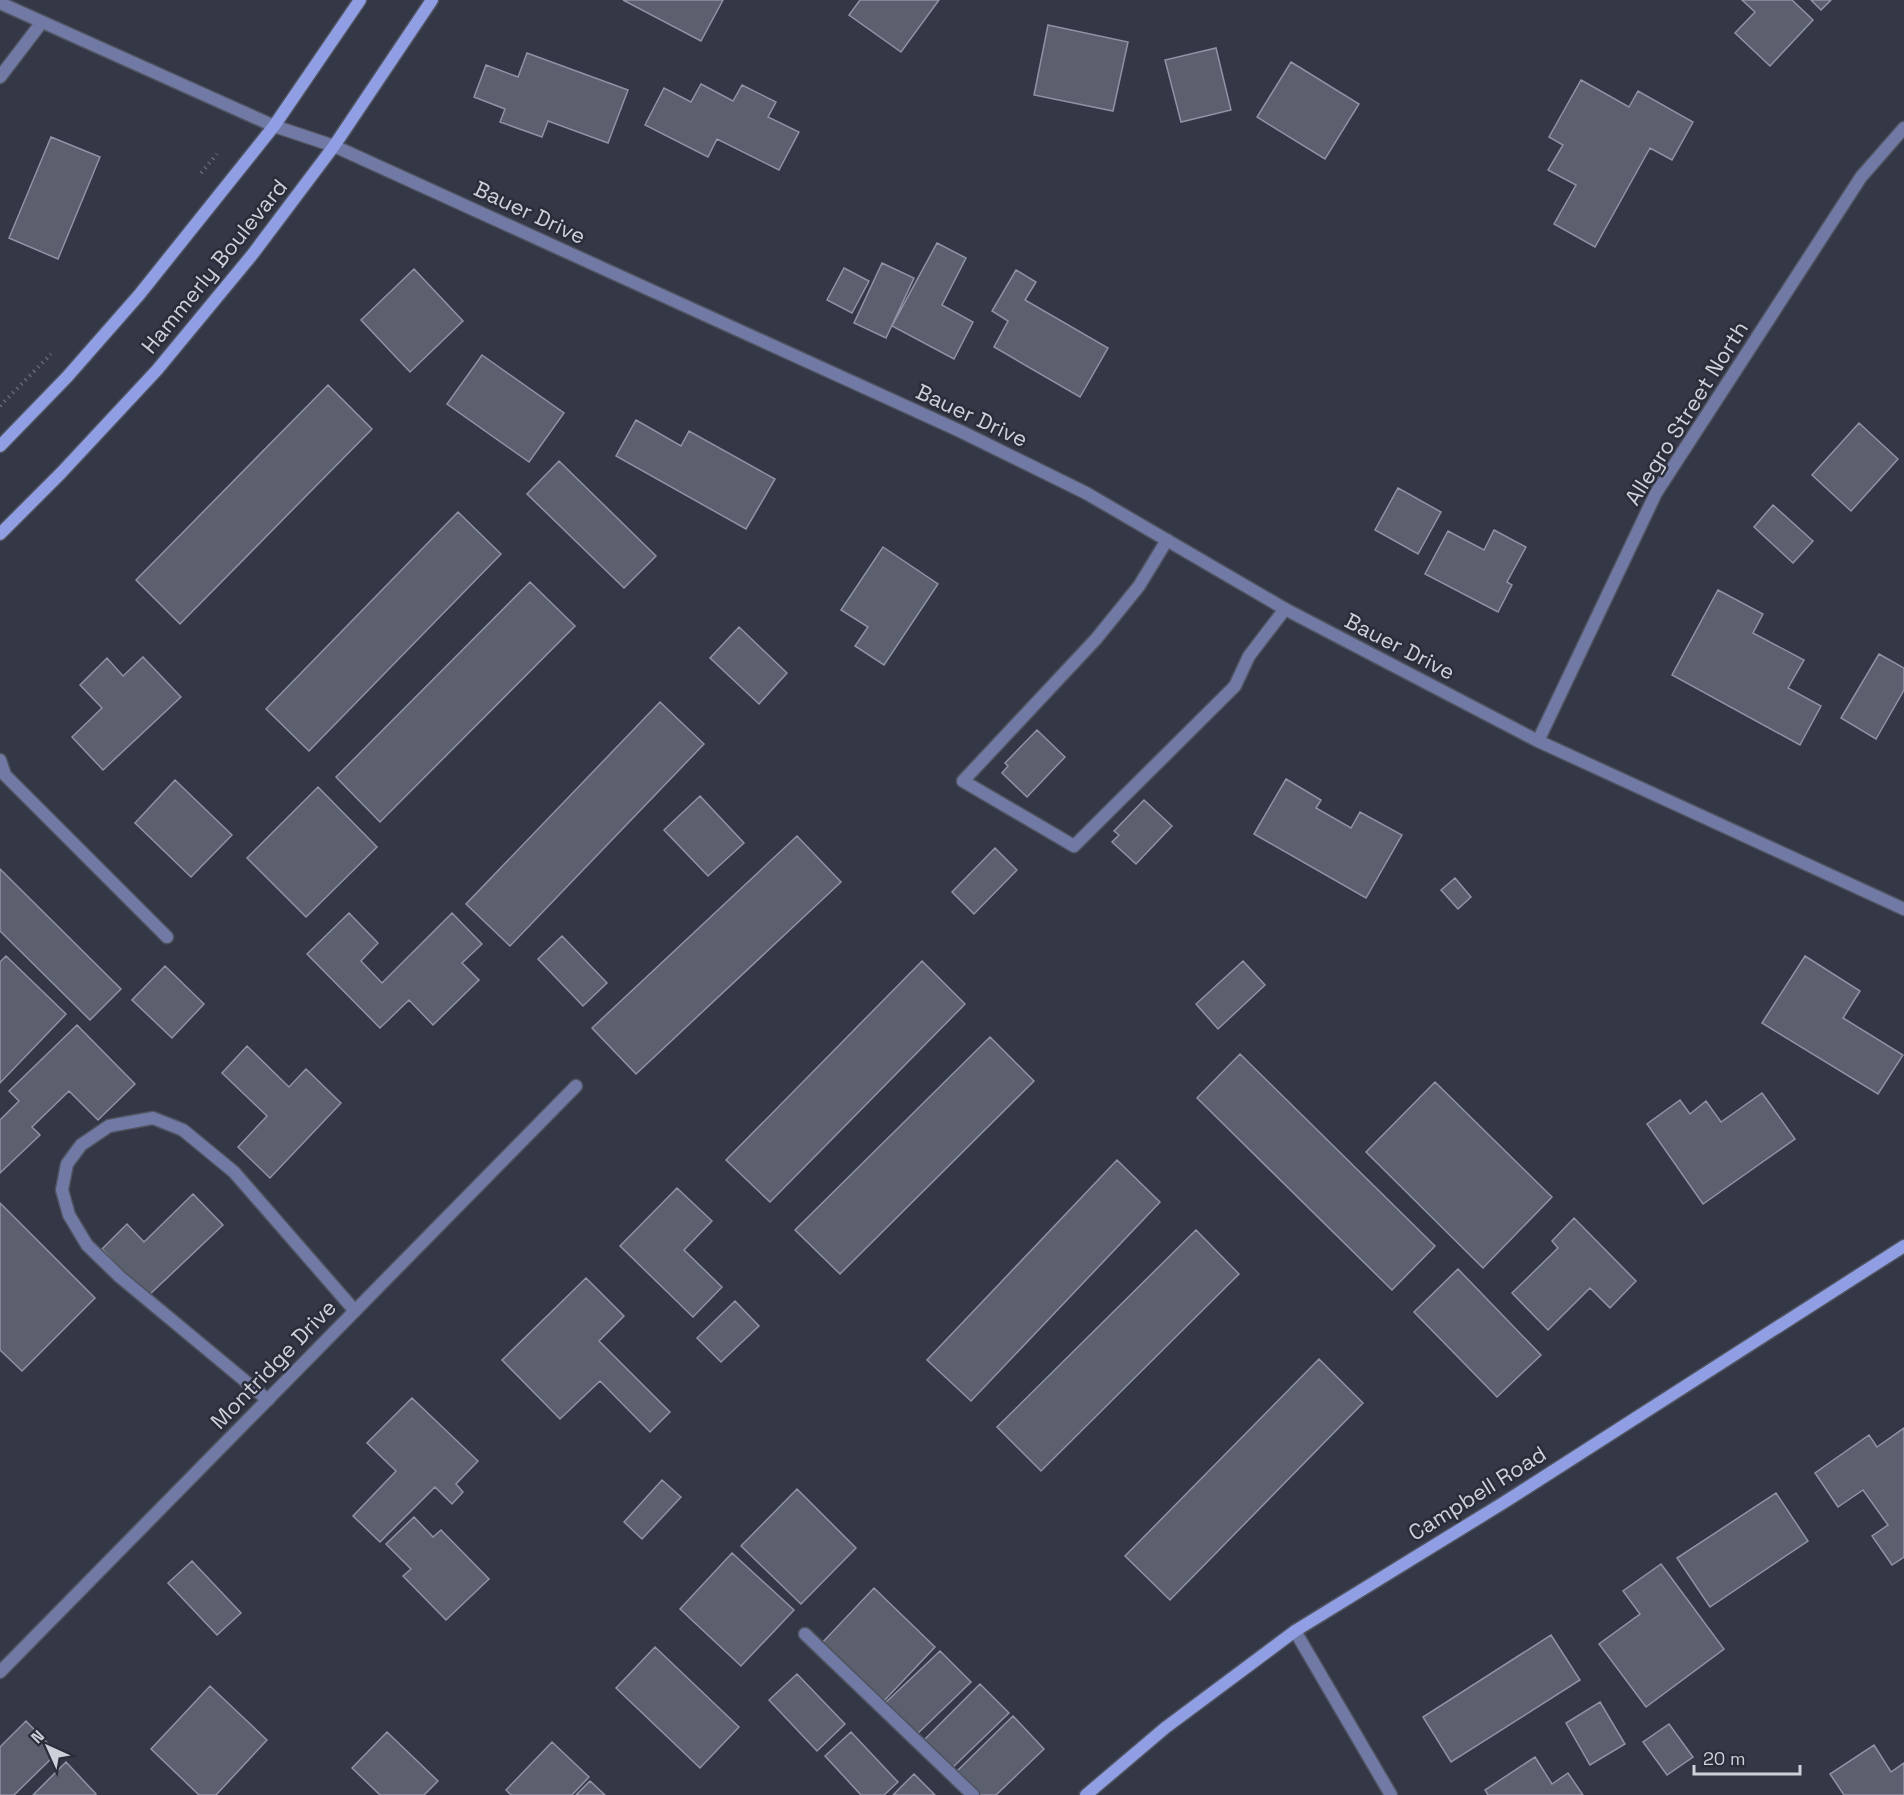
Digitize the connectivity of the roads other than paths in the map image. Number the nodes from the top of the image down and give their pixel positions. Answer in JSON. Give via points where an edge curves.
{"nodes":[{"id":1,"x":360,"y":0,"type":"edge"},
{"id":2,"x":432,"y":0,"type":"edge"},
{"id":3,"x":0,"y":3,"type":"edge"},
{"id":4,"x":42,"y":22,"type":"junction"},
{"id":5,"x":0,"y":77,"type":"edge"},
{"id":6,"x":274,"y":126,"type":"junction"},
{"id":7,"x":1904,"y":128,"type":"edge"},
{"id":8,"x":334,"y":146,"type":"junction"},
{"id":9,"x":0,"y":446,"type":"edge"},
{"id":10,"x":0,"y":534,"type":"edge"},
{"id":11,"x":1167,"y":540,"type":"junction"},
{"id":12,"x":1285,"y":609,"type":"junction"},
{"id":13,"x":1538,"y":741,"type":"junction"},
{"id":14,"x":0,"y":760,"type":"edge"},
{"id":15,"x":1904,"y":909,"type":"edge"},
{"id":16,"x":167,"y":937,"type":"dead end"},
{"id":17,"x":576,"y":1086,"type":"dead end"},
{"id":18,"x":1904,"y":1246,"type":"edge"},
{"id":19,"x":355,"y":1311,"type":"junction"},
{"id":20,"x":268,"y":1400,"type":"junction"},
{"id":21,"x":1295,"y":1631,"type":"junction"},
{"id":22,"x":805,"y":1634,"type":"dead end"},
{"id":23,"x":0,"y":1672,"type":"edge"},
{"id":24,"x":973,"y":1795,"type":"edge"},
{"id":25,"x":1086,"y":1795,"type":"edge"},
{"id":26,"x":1391,"y":1795,"type":"edge"}],
"edges":[{"from":1,"to":6,"type":"main road","name":"Hammerly Boulevard"},
{"from":2,"to":8,"type":"main road","name":"Hammerly Boulevard"},
{"from":3,"to":4,"type":"street","name":"Bauer Drive"},
{"from":4,"to":5,"type":"street"},
{"from":4,"to":6,"type":"street","name":"Bauer Drive"},
{"from":6,"to":8,"type":"street","name":"Bauer Drive"},
{"from":6,"to":9,"type":"main road","name":"Hammerly Boulevard","via":[[139,295]]},
{"from":7,"to":13,"type":"street","name":"Allegro Street North","via":[[1861,177],[1656,493]]},
{"from":8,"to":10,"type":"main road","name":"Hammerly Boulevard","via":[[252,255],[157,370]]},
{"from":8,"to":11,"type":"street","name":"Bauer Drive","via":[[960,431],[1086,493]]},
{"from":11,"to":12,"type":"street","name":"Bauer Drive"},
{"from":11,"to":12,"type":"street","via":[[1139,586],[1096,639],[963,781],[1074,846],[1235,686],[1249,656]]},
{"from":12,"to":13,"type":"street","name":"Bauer Drive"},
{"from":13,"to":15,"type":"street","name":"Bauer Drive"},
{"from":14,"to":16,"type":"street","via":[[5,776]]},
{"from":17,"to":19,"type":"street","name":"Montridge Drive"},
{"from":18,"to":21,"type":"main road","name":"Campbell Road"},
{"from":19,"to":20,"type":"street","name":"Montridge Drive"},
{"from":19,"to":20,"type":"street","via":[[234,1172],[183,1130],[153,1118],[109,1126],[81,1145],[68,1164],[62,1190],[69,1215],[87,1245]]},
{"from":20,"to":23,"type":"street","name":"Montridge Drive"},
{"from":21,"to":25,"type":"main road","name":"Campbell Road","via":[[1165,1728]]},
{"from":21,"to":26,"type":"street"},
{"from":22,"to":24,"type":"street"}]}
